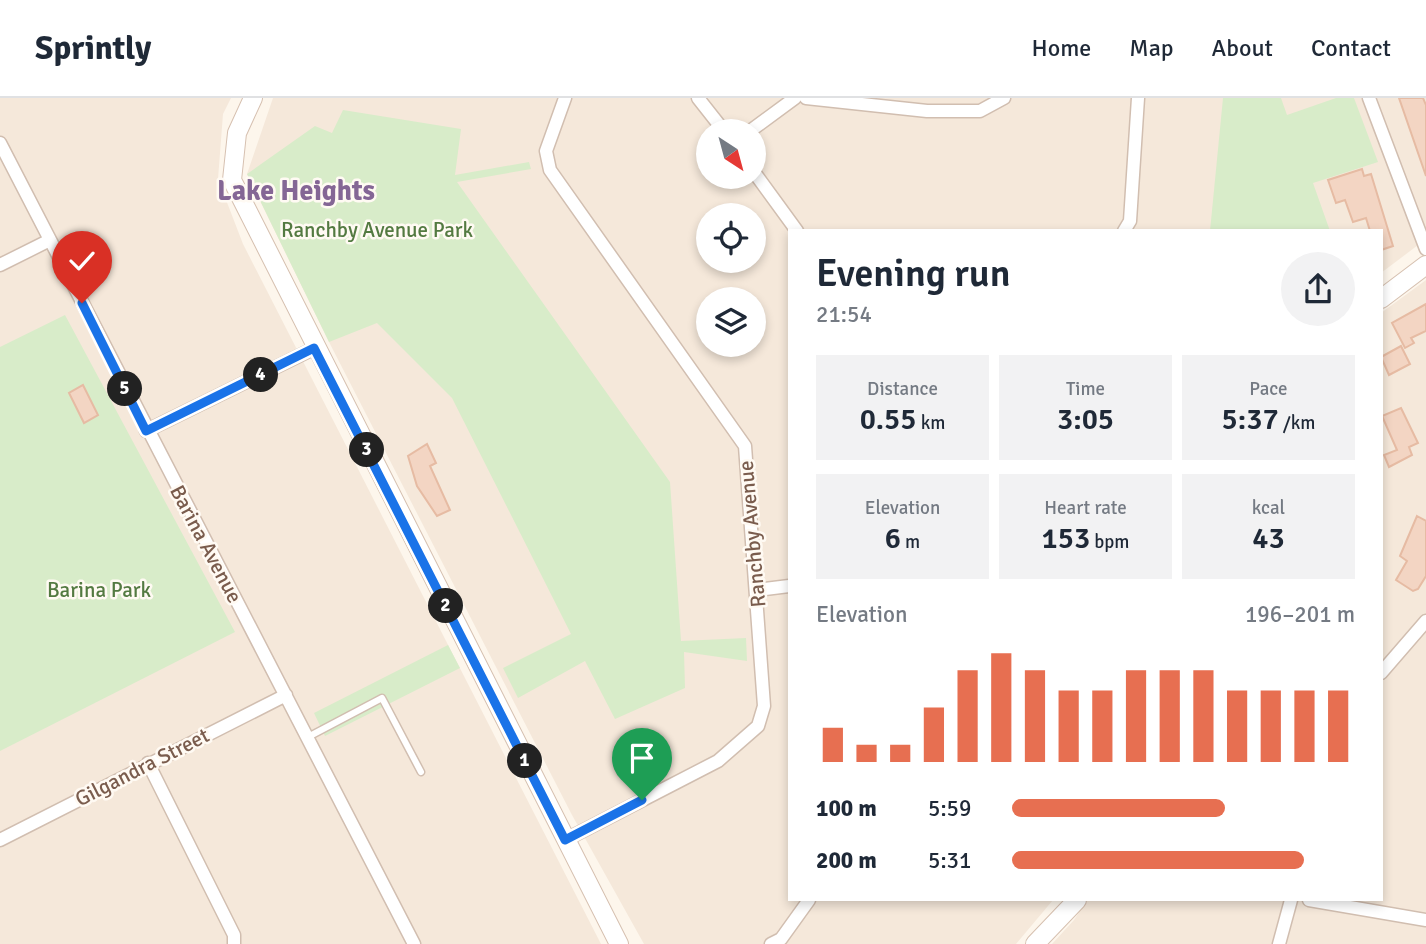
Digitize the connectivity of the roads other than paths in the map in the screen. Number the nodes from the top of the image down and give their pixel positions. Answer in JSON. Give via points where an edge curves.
{"nodes":[{"id":1,"x":253,"y":98,"type":"edge"},
{"id":2,"x":565,"y":98,"type":"edge"},
{"id":3,"x":698,"y":98,"type":"edge"},
{"id":4,"x":795,"y":98,"type":"edge"},
{"id":5,"x":806,"y":98,"type":"edge"},
{"id":6,"x":1004,"y":98,"type":"edge"},
{"id":7,"x":1138,"y":98,"type":"edge"},
{"id":8,"x":1369,"y":98,"type":"edge"},
{"id":9,"x":928,"y":105,"type":"edge"},
{"id":10,"x":715,"y":119,"type":"edge"},
{"id":11,"x":766,"y":119,"type":"edge"},
{"id":12,"x":0,"y":143,"type":"edge"},
{"id":13,"x":766,"y":188,"type":"edge"},
{"id":14,"x":796,"y":229,"type":"edge"},
{"id":15,"x":1125,"y":229,"type":"edge"},
{"id":16,"x":50,"y":240,"type":"junction"},
{"id":17,"x":1426,"y":249,"type":"edge"},
{"id":18,"x":0,"y":265,"type":"edge"},
{"id":19,"x":1426,"y":265,"type":"edge"},
{"id":20,"x":1383,"y":297,"type":"edge"},
{"id":21,"x":314,"y":348,"type":"junction"},
{"id":22,"x":146,"y":431,"type":"junction"},
{"id":23,"x":788,"y":586,"type":"edge"},
{"id":24,"x":757,"y":590,"type":"junction"},
{"id":25,"x":1426,"y":621,"type":"edge"},
{"id":26,"x":1383,"y":671,"type":"edge"},
{"id":27,"x":286,"y":695,"type":"junction"},
{"id":28,"x":309,"y":737,"type":"junction"},
{"id":29,"x":148,"y":763,"type":"junction"},
{"id":30,"x":421,"y":772,"type":"dead end"},
{"id":31,"x":0,"y":840,"type":"edge"},
{"id":32,"x":565,"y":840,"type":"junction"},
{"id":33,"x":808,"y":901,"type":"edge"},
{"id":34,"x":1076,"y":901,"type":"edge"},
{"id":35,"x":1291,"y":901,"type":"edge"},
{"id":36,"x":1315,"y":901,"type":"edge"},
{"id":37,"x":1426,"y":920,"type":"edge"},
{"id":38,"x":234,"y":944,"type":"edge"},
{"id":39,"x":414,"y":944,"type":"edge"},
{"id":40,"x":619,"y":944,"type":"edge"},
{"id":41,"x":771,"y":944,"type":"edge"},
{"id":42,"x":1035,"y":944,"type":"edge"},
{"id":43,"x":1279,"y":944,"type":"edge"}],
"edges":[{"from":1,"to":21,"type":"main road","via":[[237,133],[232,180]]},
{"from":2,"to":24,"type":"street","name":"Ranchby Avenue","via":[[546,150],[550,170],[745,446]]},
{"from":3,"to":10,"type":"street"},
{"from":4,"to":11,"type":"street"},
{"from":5,"to":9,"type":"street"},
{"from":6,"to":9,"type":"street","via":[[980,111]]},
{"from":7,"to":15,"type":"street","via":[[1130,221]]},
{"from":8,"to":17,"type":"street"},
{"from":12,"to":16,"type":"street","name":"Barina Avenue"},
{"from":13,"to":14,"type":"street"},
{"from":16,"to":18,"type":"street"},
{"from":16,"to":22,"type":"street","name":"Barina Avenue"},
{"from":19,"to":20,"type":"main road"},
{"from":21,"to":22,"type":"street"},
{"from":21,"to":32,"type":"main road"},
{"from":22,"to":27,"type":"street","name":"Barina Avenue"},
{"from":23,"to":24,"type":"street"},
{"from":24,"to":32,"type":"street","name":"Ranchby Avenue","via":[[764,706],[758,726],[718,761]]},
{"from":25,"to":26,"type":"street"},
{"from":27,"to":28,"type":"street","name":"Barina Avenue"},
{"from":27,"to":29,"type":"street","name":"Gilgandra Street"},
{"from":28,"to":30,"type":"lane","via":[[382,698]]},
{"from":28,"to":39,"type":"street","name":"Barina Avenue"},
{"from":29,"to":31,"type":"street","name":"Gilgandra Street"},
{"from":29,"to":38,"type":"street","via":[[234,935]]},
{"from":32,"to":40,"type":"main road"},
{"from":33,"to":41,"type":"street","via":[[781,939]]},
{"from":34,"to":42,"type":"main road"},
{"from":35,"to":43,"type":"street"},
{"from":36,"to":37,"type":"street"}]}
